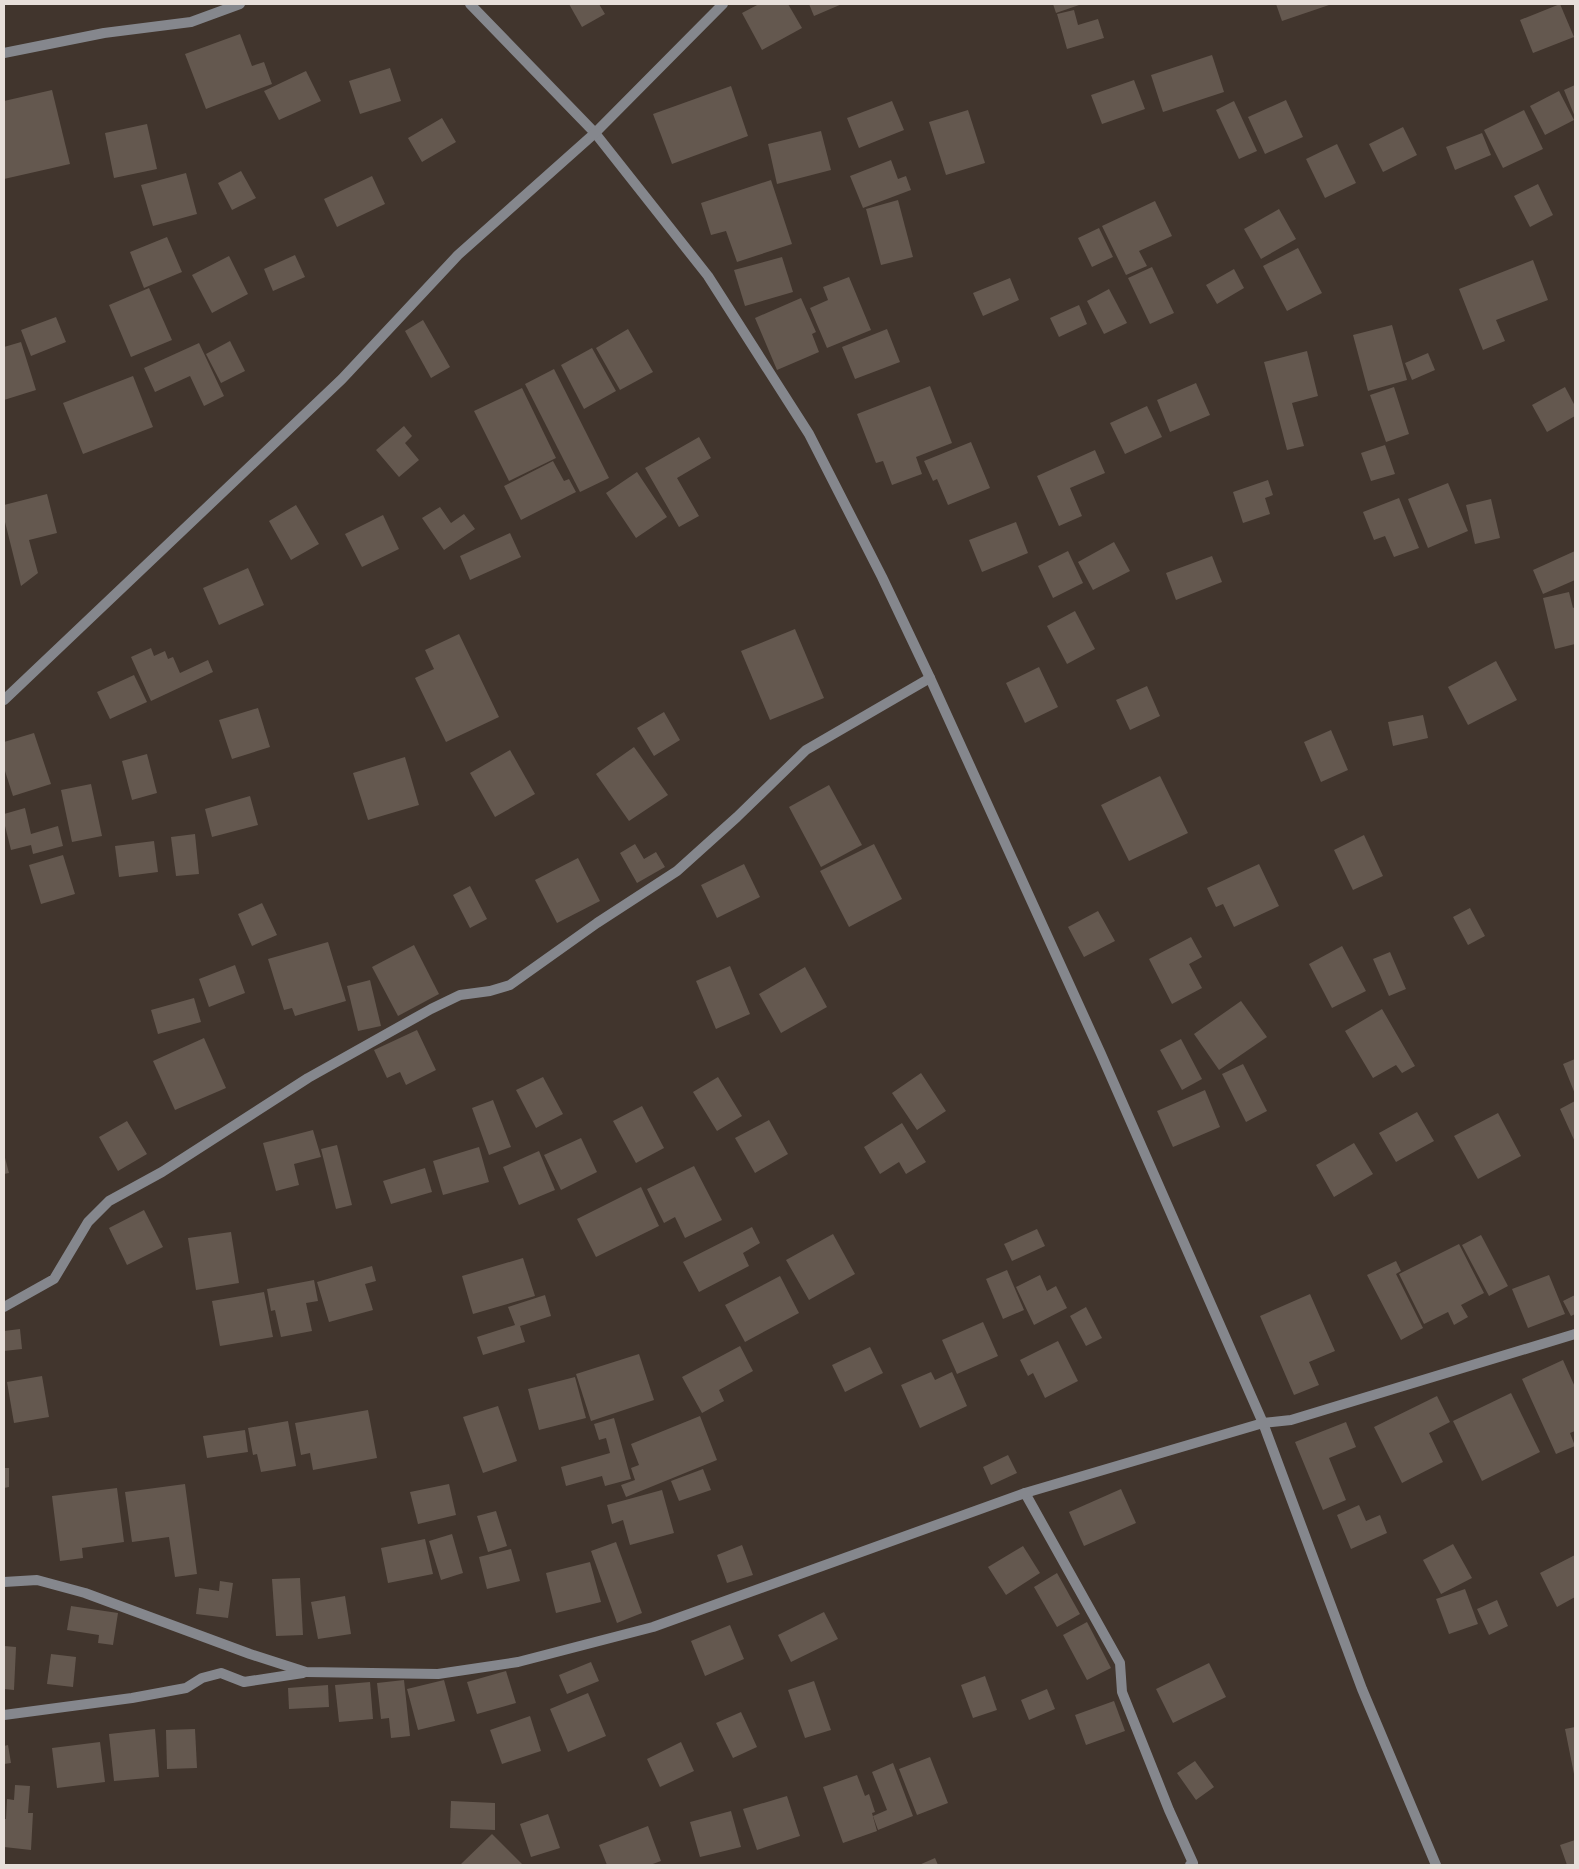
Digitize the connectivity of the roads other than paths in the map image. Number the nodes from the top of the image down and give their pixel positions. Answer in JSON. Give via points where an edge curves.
{"nodes":[{"id":1,"x":240,"y":4,"type":"edge"},
{"id":2,"x":470,"y":4,"type":"edge"},
{"id":3,"x":723,"y":4,"type":"edge"},
{"id":4,"x":4,"y":53,"type":"edge"},
{"id":5,"x":595,"y":133,"type":"junction"},
{"id":6,"x":930,"y":678,"type":"junction"},
{"id":7,"x":4,"y":700,"type":"edge"},
{"id":8,"x":4,"y":1307,"type":"edge"},
{"id":9,"x":1575,"y":1334,"type":"edge"},
{"id":10,"x":1263,"y":1423,"type":"junction"},
{"id":11,"x":1025,"y":1493,"type":"junction"},
{"id":12,"x":4,"y":1582,"type":"edge"},
{"id":13,"x":306,"y":1672,"type":"junction"},
{"id":14,"x":4,"y":1715,"type":"edge"},
{"id":15,"x":1190,"y":1865,"type":"edge"},
{"id":16,"x":1436,"y":1865,"type":"edge"}],
"edges":[{"from":1,"to":4,"type":"street","via":[[191,22],[104,33]]},
{"from":2,"to":5,"type":"street"},
{"from":3,"to":5,"type":"street"},
{"from":5,"to":6,"type":"street","via":[[708,276],[809,434]]},
{"from":5,"to":7,"type":"street","via":[[458,255],[342,379]]},
{"from":6,"to":8,"type":"street","via":[[806,750],[677,871],[510,985],[460,995],[423,1013],[308,1078],[162,1172],[109,1202],[88,1222],[54,1279]]},
{"from":6,"to":10,"type":"street","via":[[1101,1054]]},
{"from":9,"to":10,"type":"street","via":[[1291,1420]]},
{"from":10,"to":11,"type":"street"},
{"from":10,"to":16,"type":"street","via":[[1362,1689]]},
{"from":11,"to":13,"type":"street","via":[[653,1626],[518,1662],[438,1674]]},
{"from":11,"to":15,"type":"street","via":[[1120,1663],[1122,1692],[1193,1863]]},
{"from":12,"to":13,"type":"street","via":[[37,1580],[85,1593]]},
{"from":13,"to":14,"type":"street","via":[[244,1682],[221,1674],[202,1678],[186,1688]]}]}
